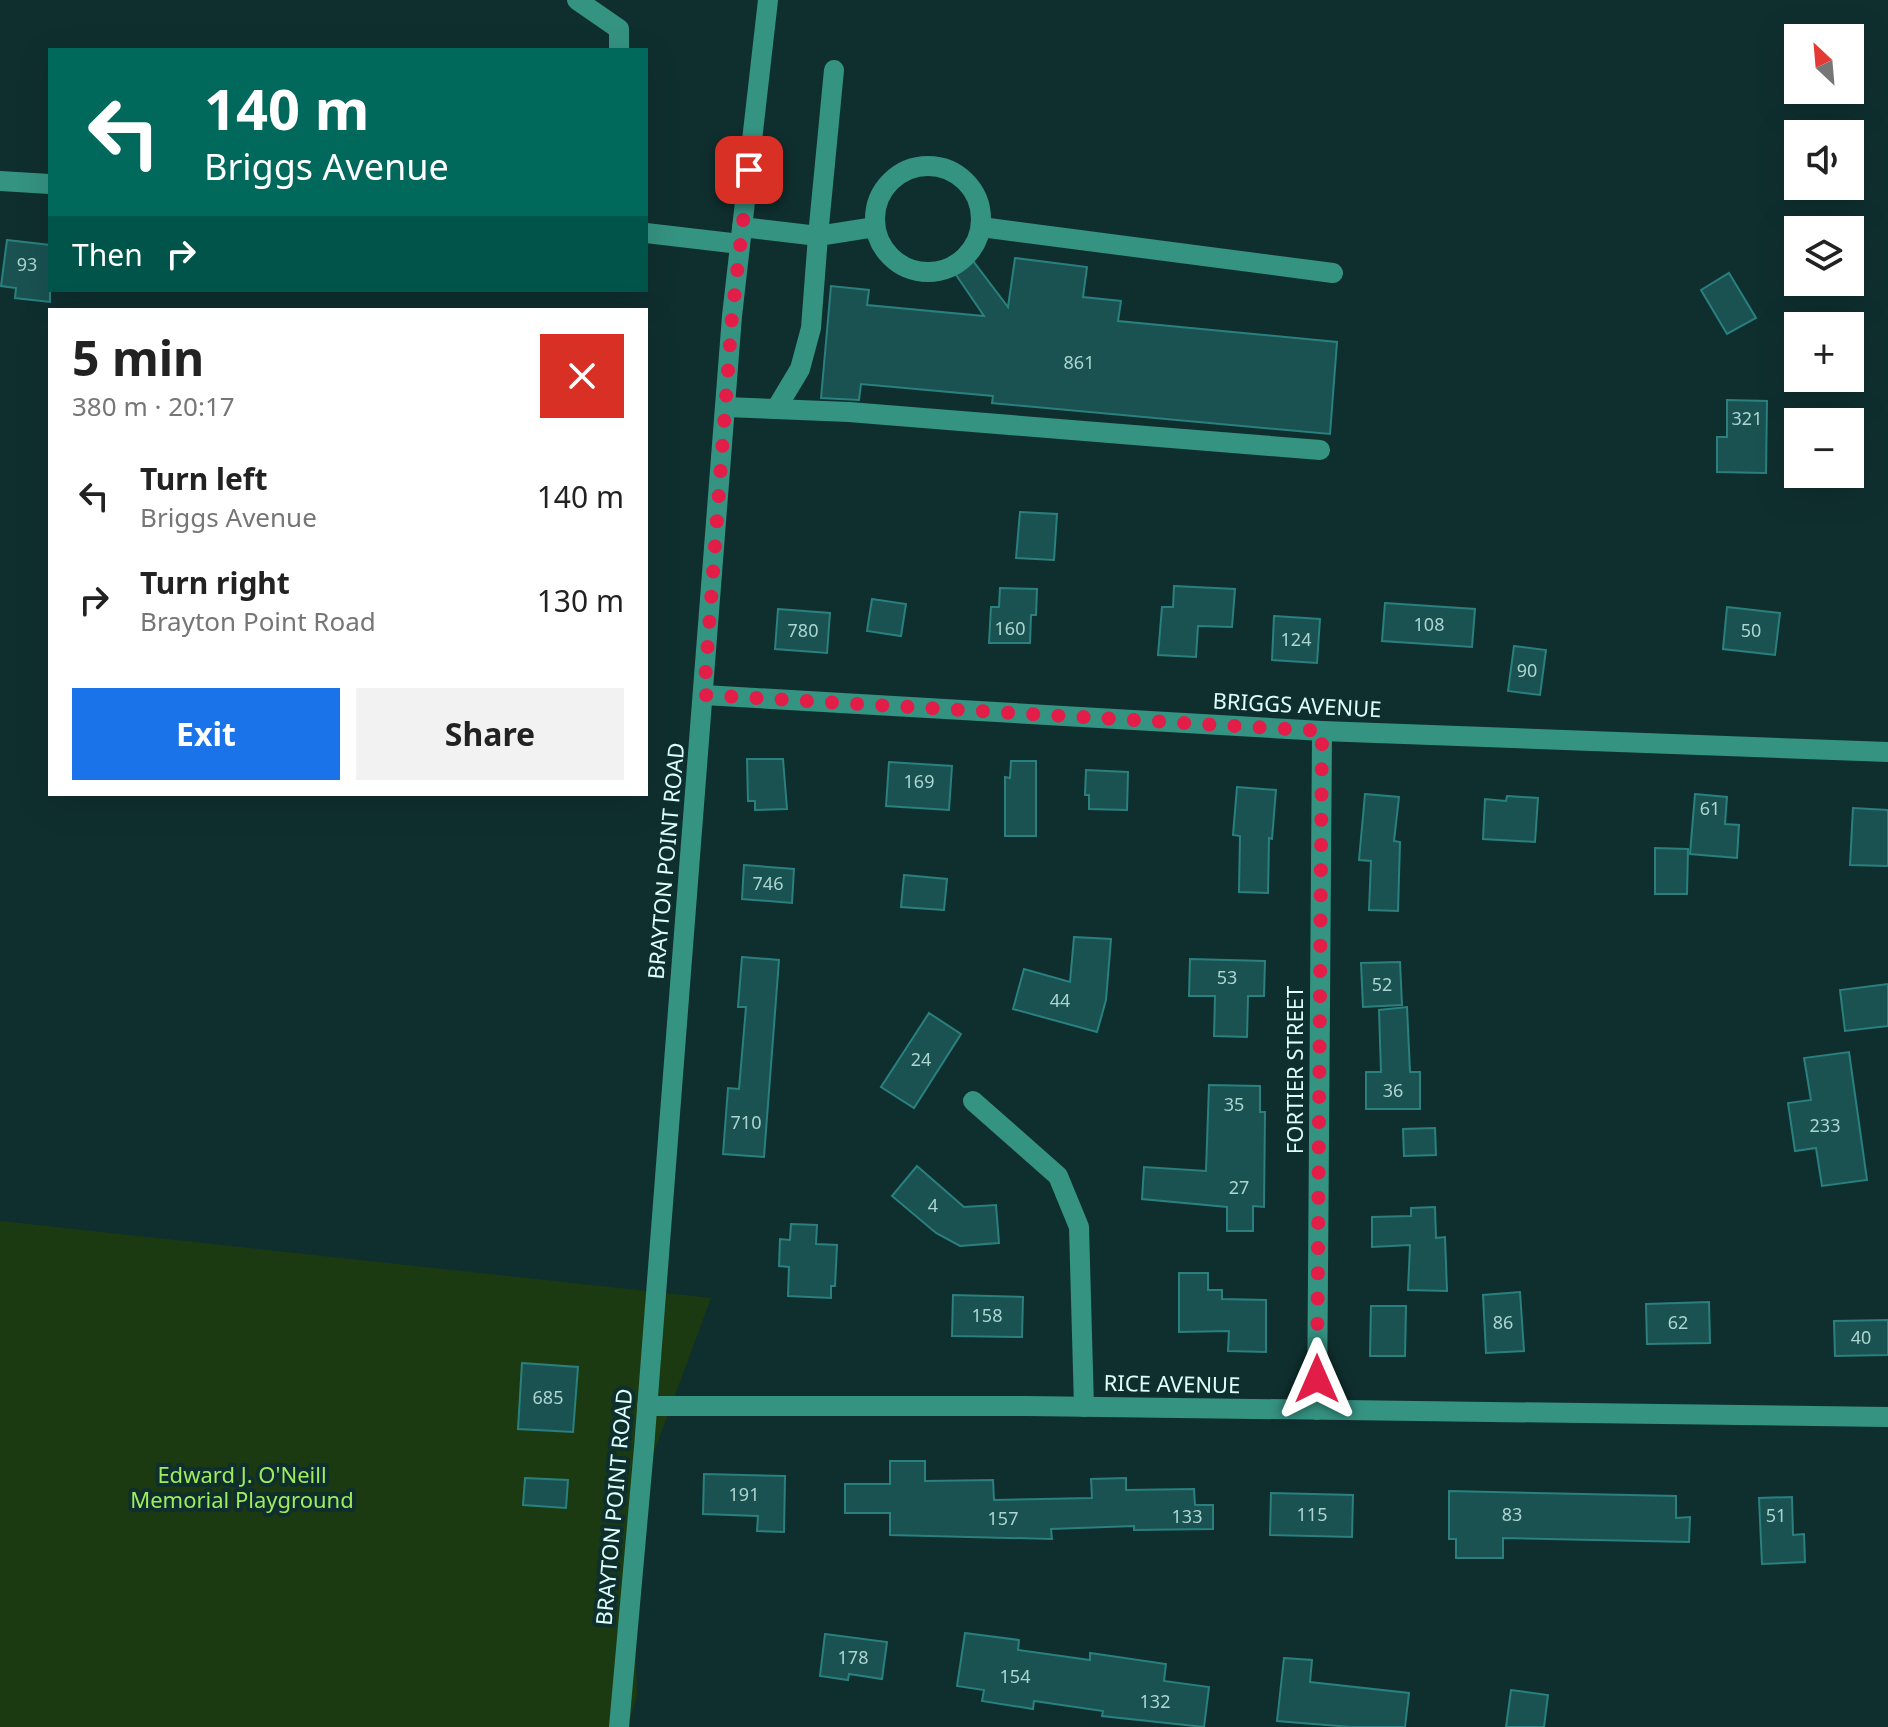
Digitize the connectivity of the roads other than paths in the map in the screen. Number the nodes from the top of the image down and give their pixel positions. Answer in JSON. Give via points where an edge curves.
{"nodes":[{"id":1,"x":577,"y":0,"type":"edge"},
{"id":2,"x":768,"y":0,"type":"edge"},
{"id":3,"x":619,"y":48,"type":"edge"},
{"id":4,"x":834,"y":70,"type":"dead end"},
{"id":5,"x":0,"y":181,"type":"edge"},
{"id":6,"x":48,"y":184,"type":"edge"},
{"id":7,"x":875,"y":227,"type":"junction"},
{"id":8,"x":981,"y":227,"type":"junction"},
{"id":9,"x":648,"y":233,"type":"edge"},
{"id":10,"x":741,"y":235,"type":"junction"},
{"id":11,"x":818,"y":236,"type":"junction"},
{"id":12,"x":1333,"y":273,"type":"dead end"},
{"id":13,"x":725,"y":407,"type":"junction"},
{"id":14,"x":776,"y":409,"type":"junction"},
{"id":15,"x":1320,"y":450,"type":"dead end"},
{"id":16,"x":704,"y":695,"type":"junction"},
{"id":17,"x":1322,"y":731,"type":"junction"},
{"id":18,"x":1888,"y":752,"type":"edge"},
{"id":19,"x":973,"y":1101,"type":"dead end"},
{"id":20,"x":647,"y":1406,"type":"junction"},
{"id":21,"x":1084,"y":1407,"type":"junction"},
{"id":22,"x":1317,"y":1410,"type":"junction"},
{"id":23,"x":1888,"y":1417,"type":"edge"},
{"id":24,"x":619,"y":1727,"type":"edge"}],
"edges":[{"from":1,"to":3,"type":"street","via":[[619,29]]},
{"from":2,"to":10,"type":"street","name":"BRAYTON POINT ROAD"},
{"from":4,"to":11,"type":"street"},
{"from":5,"to":6,"type":"street"},
{"from":7,"to":8,"type":"street","via":[[879,242],[899,264],[928,273],[968,255]]},
{"from":7,"to":8,"type":"street","via":[[875,212],[888,185],[899,174],[928,166],[943,168],[968,184],[981,212]]},
{"from":7,"to":11,"type":"street"},
{"from":8,"to":12,"type":"street"},
{"from":9,"to":10,"type":"street"},
{"from":10,"to":11,"type":"street"},
{"from":10,"to":13,"type":"street","name":"BRAYTON POINT ROAD"},
{"from":11,"to":14,"type":"street","via":[[811,328],[800,369]]},
{"from":13,"to":14,"type":"street"},
{"from":13,"to":16,"type":"street","name":"BRAYTON POINT ROAD"},
{"from":14,"to":15,"type":"street"},
{"from":16,"to":17,"type":"street","name":"BRIGGS AVENUE"},
{"from":16,"to":20,"type":"street","name":"BRAYTON POINT ROAD"},
{"from":17,"to":18,"type":"street","name":"BRIGGS AVENUE"},
{"from":17,"to":22,"type":"street","name":"FORTIER STREET"},
{"from":19,"to":21,"type":"street","via":[[1058,1176],[1079,1227]]},
{"from":20,"to":21,"type":"street","name":"RICE AVENUE"},
{"from":20,"to":24,"type":"street","name":"BRAYTON POINT ROAD"},
{"from":21,"to":22,"type":"street","name":"RICE AVENUE"},
{"from":22,"to":23,"type":"street","name":"RICE AVENUE"}]}
